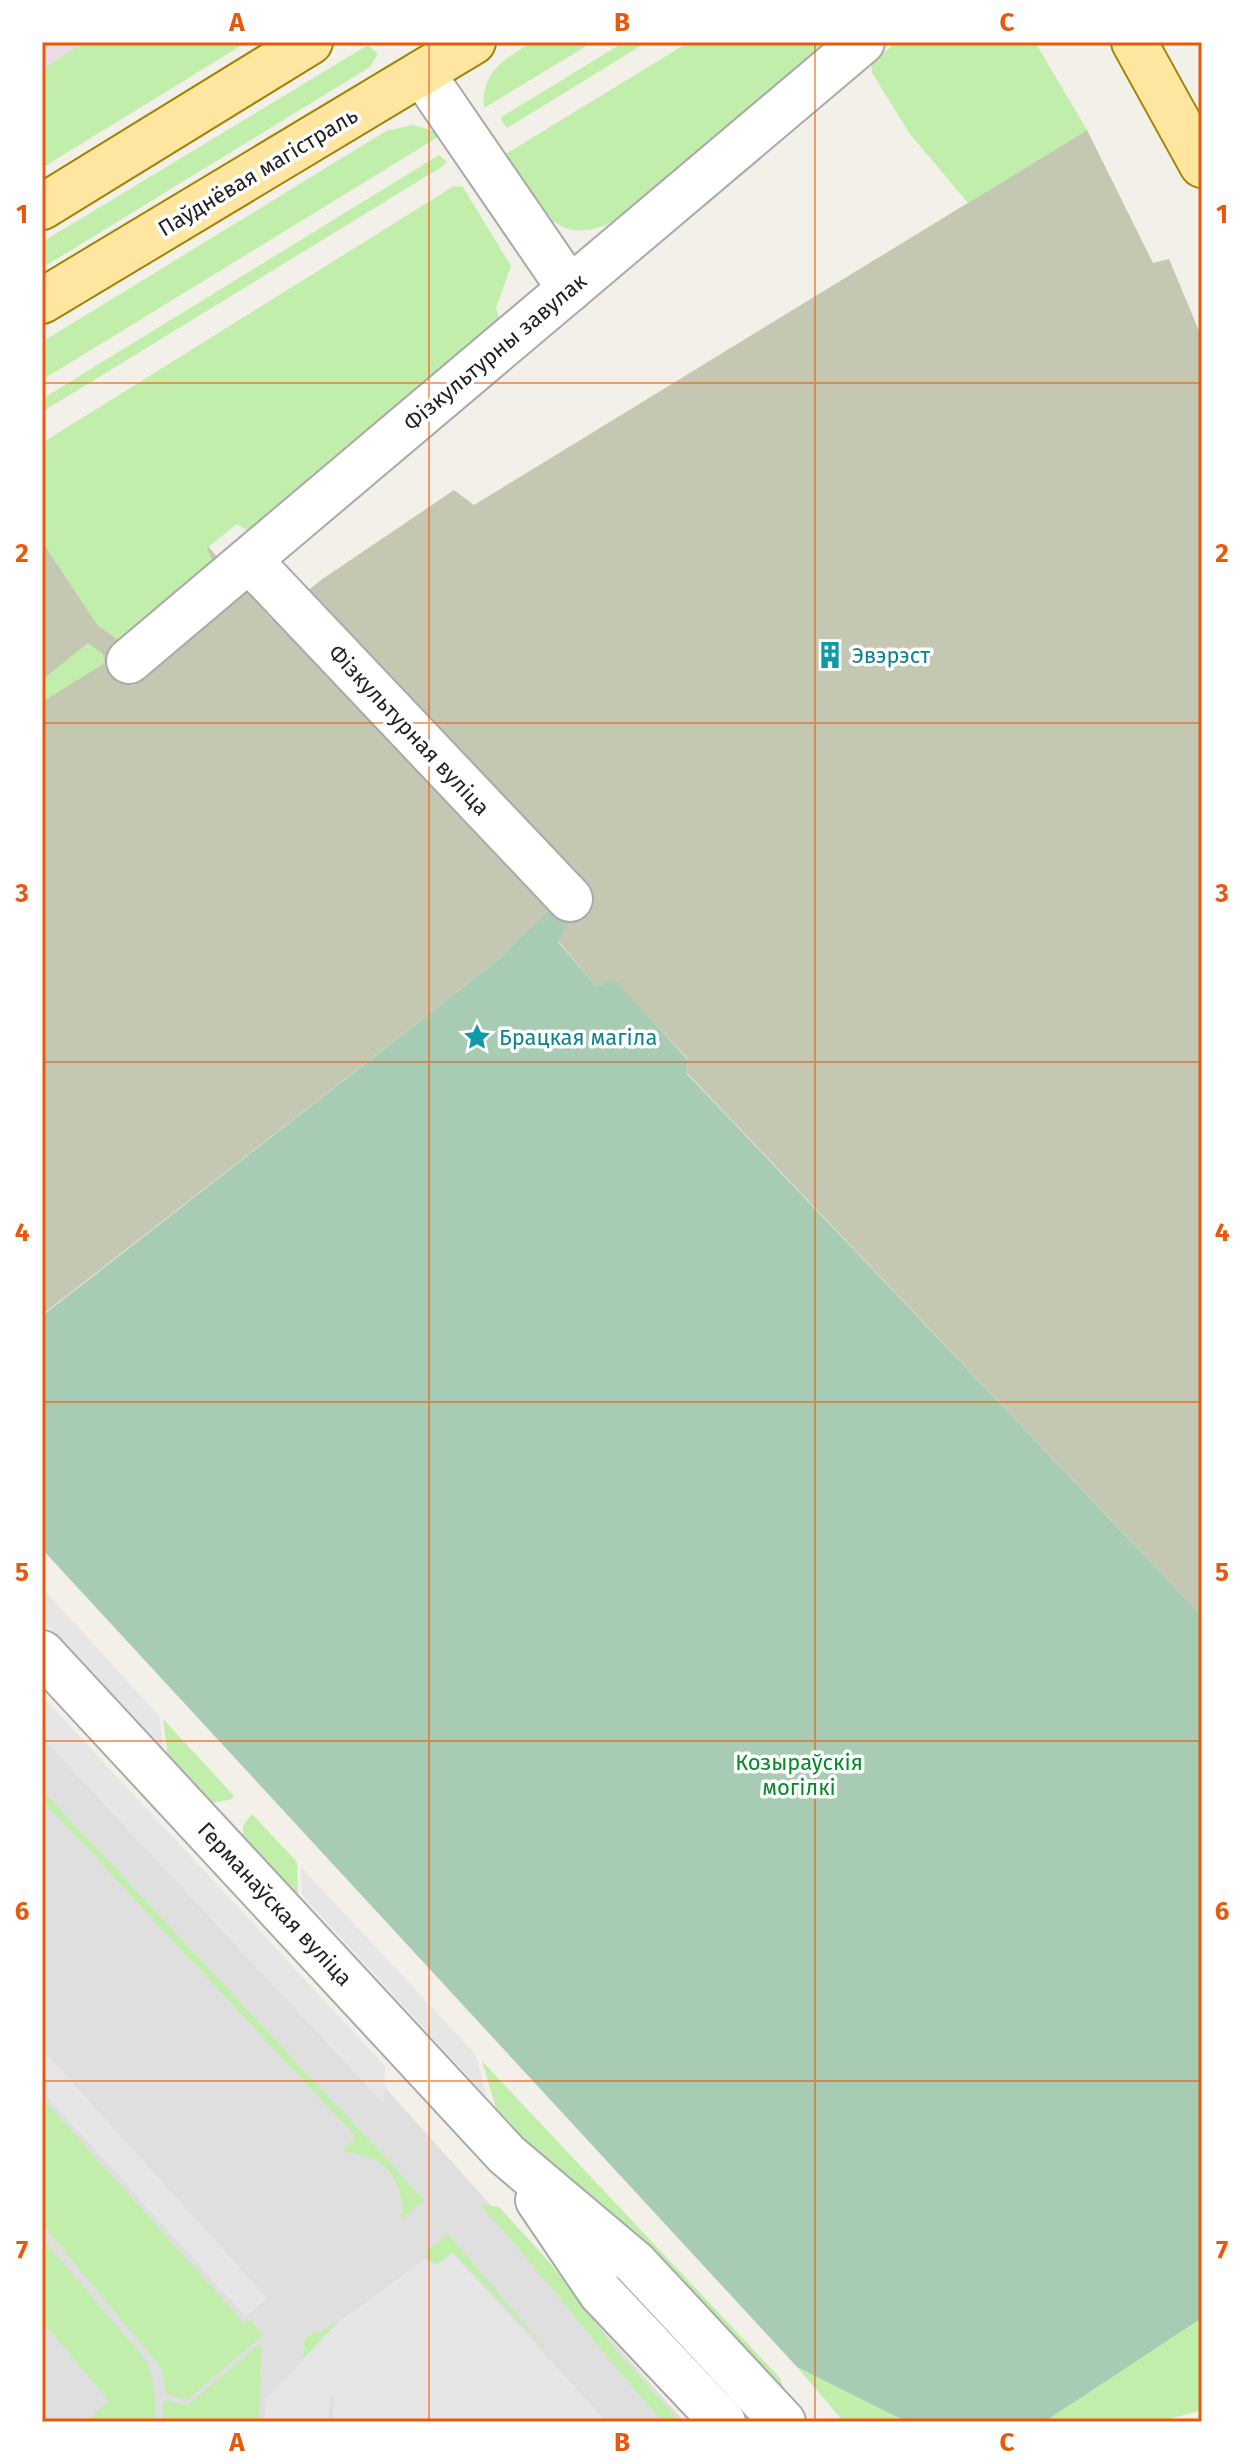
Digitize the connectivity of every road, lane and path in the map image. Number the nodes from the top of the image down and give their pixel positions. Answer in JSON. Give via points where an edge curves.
{"nodes":[{"id":1,"x":310,"y":42,"type":"edge"},
{"id":2,"x":473,"y":42,"type":"edge"},
{"id":3,"x":862,"y":42,"type":"edge"},
{"id":4,"x":1134,"y":42,"type":"edge"},
{"id":5,"x":411,"y":58,"type":"edge"},
{"id":6,"x":1197,"y":143,"type":"edge"},
{"id":7,"x":42,"y":207,"type":"edge"},
{"id":8,"x":570,"y":289,"type":"junction"},
{"id":9,"x":42,"y":301,"type":"edge"},
{"id":10,"x":249,"y":560,"type":"junction"},
{"id":11,"x":129,"y":661,"type":"dead end"},
{"id":12,"x":570,"y":899,"type":"dead end"},
{"id":13,"x":42,"y":1653,"type":"edge"},
{"id":14,"x":507,"y":2155,"type":"junction"},
{"id":15,"x":723,"y":2422,"type":"edge"},
{"id":16,"x":783,"y":2422,"type":"edge"}],
"edges":[{"from":1,"to":7,"type":"main road"},
{"from":2,"to":5,"type":"main road","name":"Паўднёвая магістраль"},
{"from":3,"to":8,"type":"street","name":"Фізкультурны завулак"},
{"from":4,"to":6,"type":"main road"},
{"from":5,"to":8,"type":"street"},
{"from":5,"to":9,"type":"main road","name":"Паўднёвая магістраль"},
{"from":8,"to":10,"type":"street","name":"Фізкультурны завулак"},
{"from":10,"to":11,"type":"street","name":"Фізкультурны завулак"},
{"from":10,"to":12,"type":"street","name":"Фізкультурная вуліца"},
{"from":13,"to":14,"type":"street","name":"Германаўская вуліца"},
{"from":14,"to":15,"type":"street","name":"Германаўская вуліца","via":[[601,2293]]},
{"from":14,"to":16,"type":"street","name":"Германаўская вуліца","via":[[635,2263]]}]}
